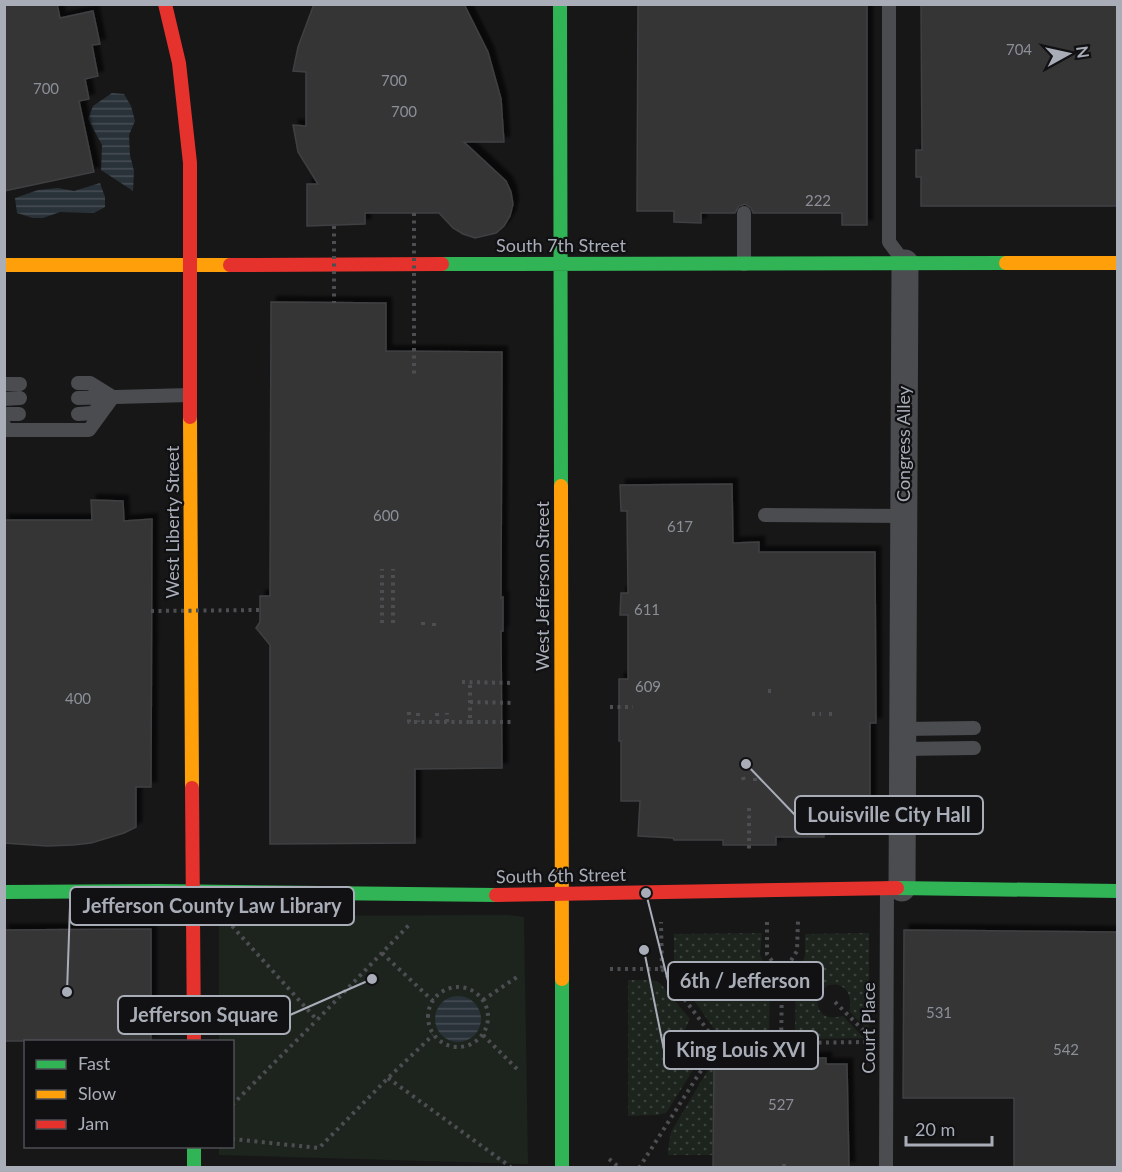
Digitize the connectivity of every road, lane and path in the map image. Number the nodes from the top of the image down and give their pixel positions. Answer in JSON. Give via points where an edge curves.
{"nodes":[{"id":1,"x":165,"y":4,"type":"edge"},
{"id":2,"x":560,"y":4,"type":"edge"},
{"id":3,"x":889,"y":4,"type":"edge"},
{"id":4,"x":414,"y":213,"type":"dead end"},
{"id":5,"x":744,"y":213,"type":"dead end"},
{"id":6,"x":334,"y":226,"type":"dead end"},
{"id":7,"x":905,"y":263,"type":"junction"},
{"id":8,"x":1118,"y":263,"type":"edge"},
{"id":9,"x":560,"y":264,"type":"junction"},
{"id":10,"x":744,"y":264,"type":"junction"},
{"id":11,"x":4,"y":265,"type":"edge"},
{"id":12,"x":190,"y":265,"type":"junction"},
{"id":13,"x":334,"y":303,"type":"dead end"},
{"id":14,"x":414,"y":374,"type":"dead end"},
{"id":15,"x":78,"y":383,"type":"dead end"},
{"id":16,"x":4,"y":384,"type":"edge"},
{"id":17,"x":191,"y":395,"type":"junction"},
{"id":18,"x":113,"y":397,"type":"junction"},
{"id":19,"x":78,"y":398,"type":"dead end"},
{"id":20,"x":4,"y":399,"type":"edge"},
{"id":21,"x":4,"y":414,"type":"edge"},
{"id":22,"x":19,"y":414,"type":"dead end"},
{"id":23,"x":78,"y":414,"type":"dead end"},
{"id":24,"x":4,"y":425,"type":"edge"},
{"id":25,"x":765,"y":516,"type":"dead end"},
{"id":26,"x":904,"y":516,"type":"junction"},
{"id":27,"x":382,"y":569,"type":"dead end"},
{"id":28,"x":380,"y":576,"type":"dead end"},
{"id":29,"x":260,"y":610,"type":"dead end"},
{"id":30,"x":151,"y":611,"type":"dead end"},
{"id":31,"x":395,"y":613,"type":"dead end"},
{"id":32,"x":393,"y":623,"type":"dead end"},
{"id":33,"x":462,"y":682,"type":"dead end"},
{"id":34,"x":470,"y":682,"type":"junction"},
{"id":35,"x":514,"y":683,"type":"dead end"},
{"id":36,"x":470,"y":702,"type":"junction"},
{"id":37,"x":514,"y":703,"type":"dead end"},
{"id":38,"x":610,"y":707,"type":"dead end"},
{"id":39,"x":633,"y":707,"type":"dead end"},
{"id":40,"x":409,"y":712,"type":"dead end"},
{"id":41,"x":418,"y":713,"type":"dead end"},
{"id":42,"x":437,"y":713,"type":"dead end"},
{"id":43,"x":447,"y":713,"type":"dead end"},
{"id":44,"x":812,"y":714,"type":"dead end"},
{"id":45,"x":821,"y":714,"type":"dead end"},
{"id":46,"x":829,"y":714,"type":"dead end"},
{"id":47,"x":836,"y":714,"type":"dead end"},
{"id":48,"x":418,"y":722,"type":"junction"},
{"id":49,"x":437,"y":722,"type":"junction"},
{"id":50,"x":447,"y":722,"type":"junction"},
{"id":51,"x":470,"y":722,"type":"junction"},
{"id":52,"x":514,"y":722,"type":"dead end"},
{"id":53,"x":974,"y":728,"type":"dead end"},
{"id":54,"x":903,"y":739,"type":"junction"},
{"id":55,"x":975,"y":748,"type":"dead end"},
{"id":56,"x":749,"y":808,"type":"dead end"},
{"id":57,"x":749,"y":853,"type":"dead end"},
{"id":58,"x":895,"y":888,"type":"junction"},
{"id":59,"x":1118,"y":891,"type":"edge"},
{"id":60,"x":4,"y":892,"type":"edge"},
{"id":61,"x":193,"y":892,"type":"junction"},
{"id":62,"x":561,"y":894,"type":"junction"},
{"id":63,"x":661,"y":921,"type":"dead end"},
{"id":64,"x":767,"y":921,"type":"dead end"},
{"id":65,"x":798,"y":921,"type":"dead end"},
{"id":66,"x":411,"y":924,"type":"dead end"},
{"id":67,"x":232,"y":926,"type":"dead end"},
{"id":68,"x":382,"y":953,"type":"junction"},
{"id":69,"x":610,"y":969,"type":"dead end"},
{"id":70,"x":662,"y":969,"type":"junction"},
{"id":71,"x":520,"y":975,"type":"dead end"},
{"id":72,"x":782,"y":975,"type":"junction"},
{"id":73,"x":483,"y":1000,"type":"junction"},
{"id":74,"x":433,"y":1001,"type":"junction"},
{"id":75,"x":835,"y":1002,"type":"dead end"},
{"id":76,"x":317,"y":1020,"type":"junction"},
{"id":77,"x":434,"y":1035,"type":"junction"},
{"id":78,"x":483,"y":1035,"type":"junction"},
{"id":79,"x":194,"y":1040,"type":"edge"},
{"id":80,"x":781,"y":1043,"type":"junction"},
{"id":81,"x":717,"y":1044,"type":"junction"},
{"id":82,"x":781,"y":1053,"type":"dead end"},
{"id":83,"x":517,"y":1070,"type":"dead end"},
{"id":84,"x":388,"y":1078,"type":"junction"},
{"id":85,"x":234,"y":1104,"type":"edge"},
{"id":86,"x":234,"y":1139,"type":"edge"},
{"id":87,"x":194,"y":1148,"type":"edge"},
{"id":88,"x":609,"y":1159,"type":"dead end"},
{"id":89,"x":784,"y":1160,"type":"dead end"},
{"id":90,"x":194,"y":1167,"type":"edge"},
{"id":91,"x":512,"y":1167,"type":"edge"},
{"id":92,"x":562,"y":1167,"type":"edge"},
{"id":93,"x":620,"y":1167,"type":"edge"},
{"id":94,"x":639,"y":1167,"type":"edge"},
{"id":95,"x":784,"y":1167,"type":"edge"},
{"id":96,"x":886,"y":1167,"type":"edge"}],
"edges":[{"from":1,"to":12,"type":"street","name":"West Liberty Street","via":[[179,63],[190,163]]},
{"from":2,"to":9,"type":"street","name":"West Jefferson Street"},
{"from":3,"to":7,"type":"lane","via":[[889,242]]},
{"from":4,"to":14,"type":"path","bridge":true},
{"from":5,"to":10,"type":"lane"},
{"from":6,"to":13,"type":"path","bridge":true},
{"from":7,"to":8,"type":"street","name":"South 7th Street"},
{"from":7,"to":10,"type":"street","name":"South 7th Street"},
{"from":7,"to":26,"type":"street","name":"Congress Alley"},
{"from":9,"to":10,"type":"street","name":"South 7th Street"},
{"from":9,"to":12,"type":"street","name":"South 7th Street"},
{"from":9,"to":62,"type":"street","name":"West Jefferson Street"},
{"from":11,"to":12,"type":"street","name":"South 7th Street"},
{"from":12,"to":17,"type":"street","name":"West Liberty Street"},
{"from":15,"to":18,"type":"lane","via":[[90,383]]},
{"from":16,"to":20,"type":"lane","via":[[20,391]]},
{"from":17,"to":18,"type":"lane"},
{"from":17,"to":61,"type":"street","name":"West Liberty Street"},
{"from":18,"to":19,"type":"lane"},
{"from":18,"to":23,"type":"lane","via":[[92,413]]},
{"from":18,"to":24,"type":"lane","via":[[88,430],[7,430]]},
{"from":21,"to":22,"type":"lane"},
{"from":25,"to":26,"type":"lane"},
{"from":26,"to":54,"type":"street","name":"Congress Alley"},
{"from":27,"to":28,"type":"path","via":[[381,623]]},
{"from":29,"to":30,"type":"path","bridge":true},
{"from":31,"to":32,"type":"path","via":[[394,569]]},
{"from":33,"to":34,"type":"path"},
{"from":34,"to":35,"type":"path"},
{"from":34,"to":36,"type":"path"},
{"from":36,"to":37,"type":"path"},
{"from":36,"to":51,"type":"path"},
{"from":38,"to":39,"type":"path"},
{"from":40,"to":48,"type":"path","via":[[409,722]]},
{"from":41,"to":48,"type":"path"},
{"from":42,"to":49,"type":"path"},
{"from":43,"to":50,"type":"path"},
{"from":44,"to":45,"type":"path"},
{"from":46,"to":47,"type":"path"},
{"from":48,"to":49,"type":"path"},
{"from":49,"to":50,"type":"path"},
{"from":50,"to":51,"type":"path"},
{"from":51,"to":52,"type":"path"},
{"from":53,"to":54,"type":"lane"},
{"from":54,"to":55,"type":"lane"},
{"from":54,"to":58,"type":"street","name":"Congress Alley"},
{"from":56,"to":57,"type":"path"},
{"from":58,"to":59,"type":"street","name":"South 6th Street"},
{"from":58,"to":62,"type":"street","name":"South 6th Street"},
{"from":58,"to":96,"type":"lane","name":"Court Place"},
{"from":60,"to":61,"type":"street","name":"South 6th Street"},
{"from":61,"to":62,"type":"street","name":"South 6th Street"},
{"from":61,"to":79,"type":"street","name":"West Liberty Street"},
{"from":62,"to":92,"type":"street","name":"West Jefferson Street"},
{"from":63,"to":70,"type":"path"},
{"from":64,"to":72,"type":"path","via":[[766,954]]},
{"from":65,"to":72,"type":"path","via":[[797,951]]},
{"from":66,"to":68,"type":"path"},
{"from":67,"to":76,"type":"path"},
{"from":68,"to":74,"type":"path"},
{"from":68,"to":76,"type":"path"},
{"from":69,"to":70,"type":"path"},
{"from":70,"to":81,"type":"path"},
{"from":71,"to":73,"type":"path"},
{"from":72,"to":80,"type":"path"},
{"from":73,"to":74,"type":"path","via":[[467,988],[457,987],[439,994]]},
{"from":73,"to":78,"type":"path","via":[[488,1018]]},
{"from":74,"to":77,"type":"path","via":[[428,1018]]},
{"from":75,"to":80,"type":"path","via":[[874,1041]]},
{"from":76,"to":85,"type":"path"},
{"from":77,"to":78,"type":"path","via":[[440,1042],[458,1048]]},
{"from":77,"to":84,"type":"path"},
{"from":78,"to":83,"type":"path"},
{"from":80,"to":81,"type":"path"},
{"from":80,"to":82,"type":"path"},
{"from":81,"to":94,"type":"path"},
{"from":84,"to":86,"type":"path","via":[[319,1148]]},
{"from":84,"to":91,"type":"path"},
{"from":87,"to":90,"type":"street"},
{"from":88,"to":93,"type":"path"},
{"from":89,"to":95,"type":"path"}]}
